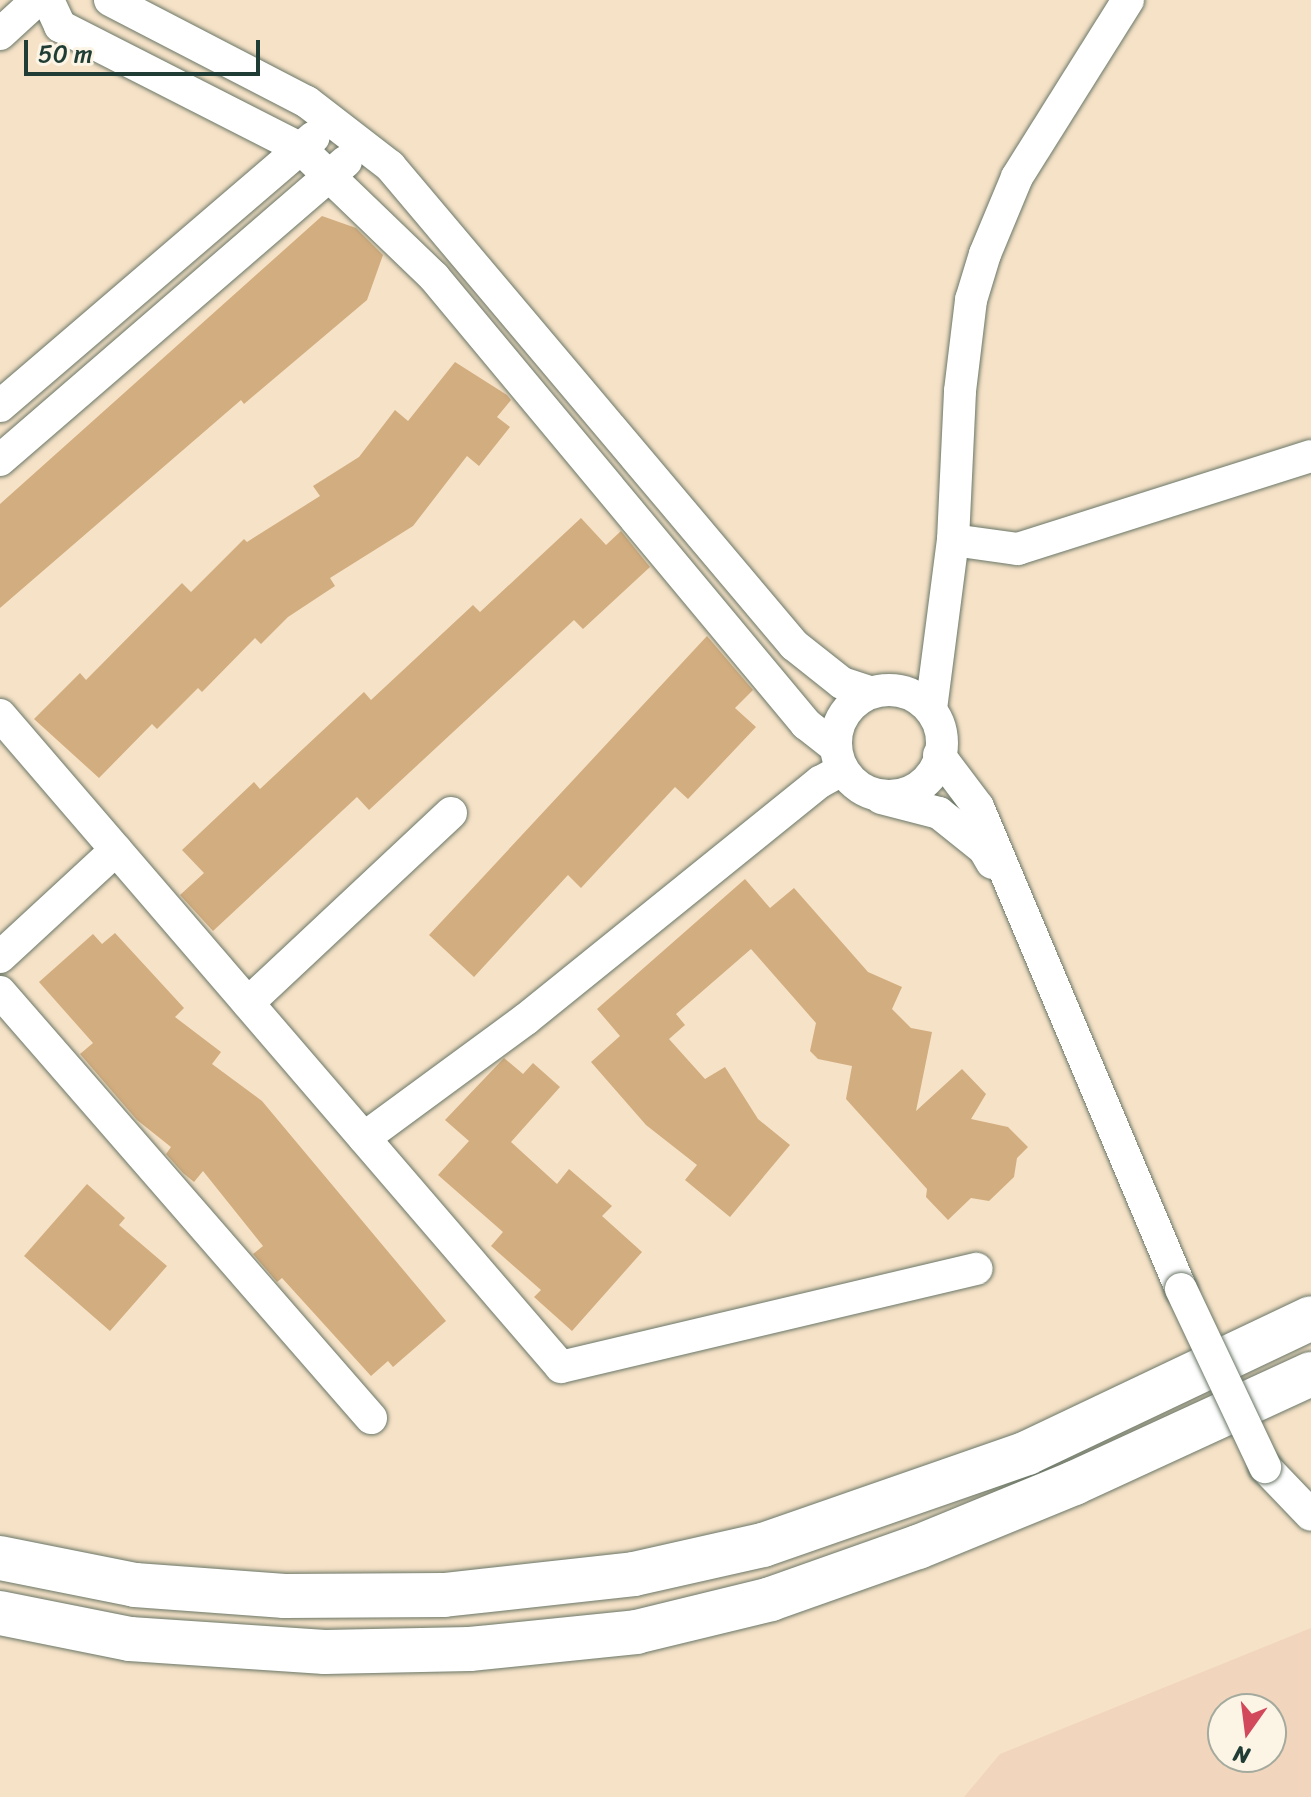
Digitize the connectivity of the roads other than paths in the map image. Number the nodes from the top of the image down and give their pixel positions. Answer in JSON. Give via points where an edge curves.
{"nodes":[{"id":1,"x":37,"y":0,"type":"edge"},
{"id":2,"x":48,"y":0,"type":"edge"},
{"id":3,"x":110,"y":0,"type":"edge"},
{"id":4,"x":1128,"y":0,"type":"edge"},
{"id":5,"x":0,"y":34,"type":"edge"},
{"id":6,"x":332,"y":121,"type":"junction"},
{"id":7,"x":364,"y":146,"type":"junction"},
{"id":8,"x":301,"y":149,"type":"junction"},
{"id":9,"x":328,"y":175,"type":"junction"},
{"id":10,"x":0,"y":406,"type":"edge"},
{"id":11,"x":1311,"y":456,"type":"edge"},
{"id":12,"x":0,"y":460,"type":"edge"},
{"id":13,"x":953,"y":540,"type":"junction"},
{"id":14,"x":869,"y":692,"type":"junction"},
{"id":15,"x":931,"y":709,"type":"junction"},
{"id":16,"x":0,"y":715,"type":"edge"},
{"id":17,"x":939,"y":755,"type":"junction"},
{"id":18,"x":839,"y":757,"type":"junction"},
{"id":19,"x":874,"y":796,"type":"junction"},
{"id":20,"x":451,"y":813,"type":"dead end"},
{"id":21,"x":116,"y":850,"type":"junction"},
{"id":22,"x":1018,"y":909,"type":"junction"},
{"id":23,"x":0,"y":957,"type":"edge"},
{"id":24,"x":0,"y":992,"type":"edge"},
{"id":25,"x":248,"y":1003,"type":"junction"},
{"id":26,"x":364,"y":1138,"type":"junction"},
{"id":27,"x":977,"y":1269,"type":"dead end"},
{"id":28,"x":1311,"y":1318,"type":"edge"},
{"id":29,"x":1311,"y":1374,"type":"edge"},
{"id":30,"x":371,"y":1418,"type":"dead end"},
{"id":31,"x":1311,"y":1515,"type":"edge"},
{"id":32,"x":0,"y":1558,"type":"edge"},
{"id":33,"x":0,"y":1613,"type":"edge"}],
"edges":[{"from":1,"to":5,"type":"street"},
{"from":2,"to":8,"type":"street","via":[[60,26]]},
{"from":3,"to":6,"type":"street","via":[[307,102]]},
{"from":4,"to":13,"type":"street","via":[[1017,177],[985,254],[971,300],[960,391]]},
{"from":6,"to":7,"type":"street"},
{"from":6,"to":8,"type":"street"},
{"from":7,"to":9,"type":"street"},
{"from":7,"to":14,"type":"street","via":[[390,166],[794,645],[842,683]]},
{"from":8,"to":9,"type":"street"},
{"from":8,"to":10,"type":"street"},
{"from":9,"to":12,"type":"street"},
{"from":9,"to":18,"type":"street","via":[[434,277]]},
{"from":11,"to":13,"type":"street","via":[[1018,549]]},
{"from":13,"to":15,"type":"street"},
{"from":14,"to":15,"type":"street","via":[[903,691]]},
{"from":14,"to":18,"type":"street","via":[[843,713]]},
{"from":15,"to":17,"type":"street","via":[[943,740]]},
{"from":16,"to":21,"type":"street"},
{"from":17,"to":19,"type":"street","via":[[934,773],[908,794]]},
{"from":17,"to":22,"type":"street","via":[[978,807]]},
{"from":18,"to":19,"type":"street","via":[[846,777]]},
{"from":18,"to":26,"type":"street","via":[[820,782],[526,1019]]},
{"from":19,"to":22,"type":"street","via":[[939,813],[984,849]]},
{"from":20,"to":25,"type":"street"},
{"from":21,"to":23,"type":"street"},
{"from":21,"to":25,"type":"street"},
{"from":22,"to":31,"type":"street","bridge":true,"via":[[1181,1289],[1265,1467]]},
{"from":24,"to":30,"type":"street"},
{"from":25,"to":26,"type":"street"},
{"from":26,"to":27,"type":"street","via":[[561,1367]]},
{"from":28,"to":32,"type":"highway","via":[[1027,1453],[763,1545],[634,1574],[444,1595],[285,1596],[135,1585]]},
{"from":29,"to":33,"type":"highway","via":[[1074,1483],[918,1547],[771,1599],[636,1632],[470,1649],[325,1652],[130,1639]]}]}
